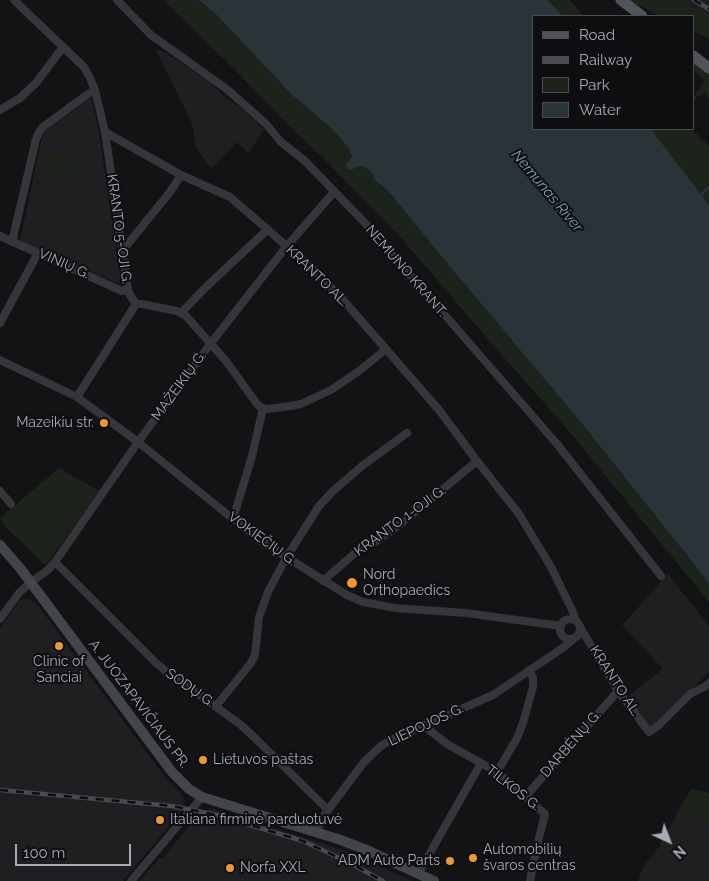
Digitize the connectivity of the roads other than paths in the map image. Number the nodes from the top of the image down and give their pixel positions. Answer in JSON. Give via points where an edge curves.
{"nodes":[{"id":1,"x":14,"y":0,"type":"edge"},
{"id":2,"x":118,"y":0,"type":"edge"},
{"id":3,"x":621,"y":0,"type":"edge"},
{"id":4,"x":641,"y":15,"type":"edge"},
{"id":5,"x":63,"y":47,"type":"junction"},
{"id":6,"x":694,"y":57,"type":"edge"},
{"id":7,"x":709,"y":68,"type":"edge"},
{"id":8,"x":95,"y":90,"type":"junction"},
{"id":9,"x":0,"y":110,"type":"edge"},
{"id":10,"x":105,"y":132,"type":"junction"},
{"id":11,"x":181,"y":175,"type":"junction"},
{"id":12,"x":334,"y":192,"type":"junction"},
{"id":13,"x":267,"y":230,"type":"junction"},
{"id":14,"x":0,"y":236,"type":"edge"},
{"id":15,"x":12,"y":242,"type":"junction"},
{"id":16,"x":122,"y":247,"type":"junction"},
{"id":17,"x":286,"y":247,"type":"junction"},
{"id":18,"x":38,"y":253,"type":"junction"},
{"id":19,"x":128,"y":290,"type":"junction"},
{"id":20,"x":136,"y":304,"type":"junction"},
{"id":21,"x":182,"y":313,"type":"junction"},
{"id":22,"x":0,"y":324,"type":"edge"},
{"id":23,"x":210,"y":343,"type":"junction"},
{"id":24,"x":386,"y":349,"type":"junction"},
{"id":25,"x":0,"y":360,"type":"edge"},
{"id":26,"x":77,"y":397,"type":"junction"},
{"id":27,"x":263,"y":408,"type":"junction"},
{"id":28,"x":407,"y":432,"type":"dead end"},
{"id":29,"x":138,"y":442,"type":"junction"},
{"id":30,"x":477,"y":461,"type":"junction"},
{"id":31,"x":0,"y":491,"type":"edge"},
{"id":32,"x":11,"y":504,"type":"dead end"},
{"id":33,"x":233,"y":519,"type":"junction"},
{"id":34,"x":0,"y":545,"type":"edge"},
{"id":35,"x":286,"y":558,"type":"junction"},
{"id":36,"x":56,"y":562,"type":"junction"},
{"id":37,"x":661,"y":576,"type":"dead end"},
{"id":38,"x":323,"y":581,"type":"junction"},
{"id":39,"x":31,"y":582,"type":"junction"},
{"id":40,"x":0,"y":619,"type":"edge"},
{"id":41,"x":575,"y":620,"type":"junction"},
{"id":42,"x":561,"y":626,"type":"junction"},
{"id":43,"x":576,"y":637,"type":"junction"},
{"id":44,"x":565,"y":638,"type":"junction"},
{"id":45,"x":588,"y":640,"type":"junction"},
{"id":46,"x":564,"y":647,"type":"junction"},
{"id":47,"x":529,"y":670,"type":"junction"},
{"id":48,"x":709,"y":683,"type":"edge"},
{"id":49,"x":618,"y":691,"type":"junction"},
{"id":50,"x":216,"y":706,"type":"junction"},
{"id":51,"x":423,"y":725,"type":"junction"},
{"id":52,"x":481,"y":763,"type":"junction"},
{"id":53,"x":497,"y":772,"type":"junction"},
{"id":54,"x":202,"y":797,"type":"junction"},
{"id":55,"x":525,"y":797,"type":"junction"},
{"id":56,"x":328,"y":810,"type":"junction"},
{"id":57,"x":317,"y":832,"type":"junction"},
{"id":58,"x":418,"y":874,"type":"junction"},
{"id":59,"x":131,"y":881,"type":"edge"},
{"id":60,"x":434,"y":881,"type":"edge"},
{"id":61,"x":530,"y":881,"type":"edge"}],
"edges":[{"from":1,"to":5,"type":"street"},
{"from":2,"to":12,"type":"street","name":"NEMUNO KRANT.","via":[[151,35],[234,96],[266,124]]},
{"from":3,"to":4,"type":"main road"},
{"from":5,"to":8,"type":"street","via":[[84,67]]},
{"from":5,"to":9,"type":"street","via":[[20,98]]},
{"from":6,"to":7,"type":"main road"},
{"from":8,"to":10,"type":"street"},
{"from":8,"to":15,"type":"street","via":[[39,132]]},
{"from":10,"to":11,"type":"street","name":"KRANTO AL."},
{"from":10,"to":16,"type":"street","name":"KRANTO 5-OJI G."},
{"from":11,"to":13,"type":"street","name":"KRANTO AL.","via":[[230,197]]},
{"from":11,"to":16,"type":"street","via":[[127,245]]},
{"from":12,"to":17,"type":"street","name":"MAŽEIKIŲ G."},
{"from":12,"to":37,"type":"street","name":"NEMUNO KRANT.","via":[[364,222],[557,444]]},
{"from":13,"to":17,"type":"street","name":"KRANTO AL."},
{"from":13,"to":21,"type":"street"},
{"from":14,"to":15,"type":"street","name":"VINIŲ G."},
{"from":15,"to":18,"type":"street","name":"VINIŲ G."},
{"from":16,"to":19,"type":"street","name":"KRANTO 5-OJI G."},
{"from":17,"to":23,"type":"street","name":"MAŽEIKIŲ G."},
{"from":17,"to":24,"type":"street","name":"KRANTO AL.","via":[[324,280]]},
{"from":18,"to":19,"type":"street","name":"VINIŲ G.","via":[[122,291]]},
{"from":18,"to":22,"type":"street"},
{"from":19,"to":20,"type":"street","name":"KRANTO 5-OJI G."},
{"from":20,"to":21,"type":"street"},
{"from":20,"to":26,"type":"street"},
{"from":21,"to":23,"type":"street"},
{"from":23,"to":27,"type":"street"},
{"from":23,"to":29,"type":"street","name":"MAŽEIKIŲ G."},
{"from":24,"to":27,"type":"street","via":[[331,390],[300,404]]},
{"from":24,"to":30,"type":"street","name":"KRANTO AL.","via":[[439,410]]},
{"from":25,"to":26,"type":"street","name":"VOKIEČIŲ G."},
{"from":26,"to":29,"type":"street","name":"VOKIEČIŲ G."},
{"from":27,"to":33,"type":"street"},
{"from":28,"to":35,"type":"street","via":[[328,495]]},
{"from":29,"to":33,"type":"street","name":"VOKIEČIŲ G."},
{"from":29,"to":36,"type":"street","name":"MAŽEIKIŲ G."},
{"from":30,"to":38,"type":"street","name":"KRANTO 1-OJI G.","via":[[403,522],[377,541],[362,547]]},
{"from":30,"to":41,"type":"street","name":"KRANTO AL.","via":[[519,514],[551,567]]},
{"from":31,"to":32,"type":"street"},
{"from":33,"to":35,"type":"street","name":"VOKIEČIŲ G."},
{"from":34,"to":39,"type":"main road","name":"A. JUOZAPAVIČIAUS PR."},
{"from":35,"to":38,"type":"street","name":"VOKIEČIŲ G."},
{"from":35,"to":50,"type":"street","via":[[263,604],[252,663]]},
{"from":36,"to":39,"type":"street","name":"MAŽEIKIŲ G."},
{"from":36,"to":50,"type":"street","name":"SODŲ G.","via":[[156,663]]},
{"from":38,"to":42,"type":"street","name":"VOKIEČIŲ G.","via":[[355,599],[395,608],[466,613]]},
{"from":39,"to":40,"type":"street","name":"MAŽEIKIŲ G."},
{"from":39,"to":54,"type":"main road","name":"A. JUOZAPAVIČIAUS PR.","via":[[172,772]]},
{"from":41,"to":42,"type":"street","via":[[564,621]]},
{"from":41,"to":43,"type":"street","name":"KRANTO AL.","via":[[579,633]]},
{"from":41,"to":45,"type":"street","name":"KRANTO AL."},
{"from":42,"to":44,"type":"street"},
{"from":43,"to":44,"type":"street","name":"KRANTO AL."},
{"from":43,"to":45,"type":"street","name":"KRANTO AL."},
{"from":43,"to":46,"type":"street","name":"LIEPOJOS G."},
{"from":44,"to":46,"type":"street"},
{"from":45,"to":49,"type":"street","name":"KRANTO AL."},
{"from":46,"to":47,"type":"street","name":"LIEPOJOS G."},
{"from":47,"to":51,"type":"street","name":"LIEPOJOS G.","via":[[493,695]]},
{"from":47,"to":53,"type":"street","via":[[533,686],[522,723]]},
{"from":48,"to":49,"type":"street","name":"KRANTO AL.","via":[[690,694],[648,732]]},
{"from":49,"to":55,"type":"street","name":"DARBĖNŲ G."},
{"from":50,"to":56,"type":"street","name":"SODŲ G.","via":[[241,725]]},
{"from":51,"to":52,"type":"street","name":"TILKOS G.","via":[[447,744]]},
{"from":51,"to":56,"type":"street","name":"LIEPOJOS G.","via":[[391,740],[373,753]]},
{"from":52,"to":53,"type":"street","name":"TILKOS G."},
{"from":52,"to":58,"type":"street"},
{"from":53,"to":55,"type":"street","name":"TILKOS G."},
{"from":54,"to":57,"type":"main road","name":"A. JUOZAPAVIČIAUS PR."},
{"from":54,"to":59,"type":"street"},
{"from":55,"to":61,"type":"street","name":"TILKOS G.","via":[[545,814]]},
{"from":56,"to":57,"type":"street","name":"LIEPOJOS G."},
{"from":57,"to":58,"type":"main road","name":"A. JUOZAPAVIČIAUS PR."},
{"from":58,"to":60,"type":"main road","name":"A. JUOZAPAVIČIAUS PR."}]}
